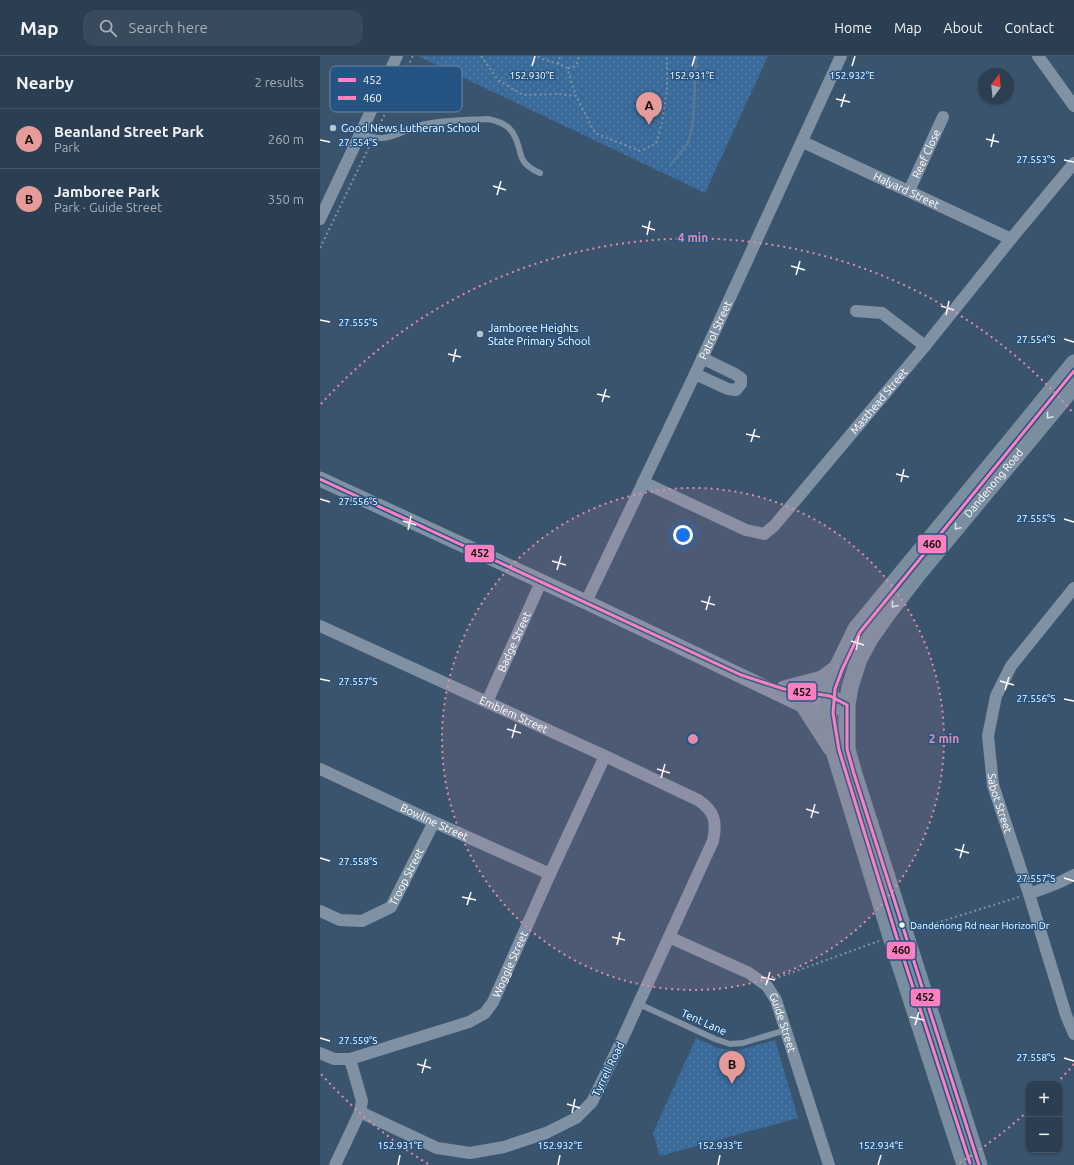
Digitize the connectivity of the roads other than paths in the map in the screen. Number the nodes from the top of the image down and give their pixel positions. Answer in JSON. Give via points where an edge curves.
{"nodes":[{"id":1,"x":397,"y":56,"type":"edge"},
{"id":2,"x":842,"y":56,"type":"edge"},
{"id":3,"x":1038,"y":56,"type":"edge"},
{"id":4,"x":392,"y":66,"type":"edge"},
{"id":5,"x":1074,"y":106,"type":"edge"},
{"id":6,"x":370,"y":112,"type":"edge"},
{"id":7,"x":943,"y":117,"type":"dead end"},
{"id":8,"x":360,"y":134,"type":"junction"},
{"id":9,"x":803,"y":142,"type":"junction"},
{"id":10,"x":1074,"y":163,"type":"edge"},
{"id":11,"x":540,"y":173,"type":"dead end"},
{"id":12,"x":909,"y":191,"type":"junction"},
{"id":13,"x":320,"y":219,"type":"edge"},
{"id":14,"x":1011,"y":239,"type":"junction"},
{"id":15,"x":856,"y":311,"type":"dead end"},
{"id":16,"x":925,"y":346,"type":"junction"},
{"id":17,"x":702,"y":358,"type":"junction"},
{"id":18,"x":1074,"y":362,"type":"edge"},
{"id":19,"x":695,"y":374,"type":"junction"},
{"id":20,"x":1074,"y":386,"type":"edge"},
{"id":21,"x":320,"y":479,"type":"edge"},
{"id":22,"x":643,"y":482,"type":"junction"},
{"id":23,"x":541,"y":582,"type":"junction"},
{"id":24,"x":1074,"y":588,"type":"edge"},
{"id":25,"x":586,"y":602,"type":"junction"},
{"id":26,"x":320,"y":626,"type":"edge"},
{"id":27,"x":837,"y":668,"type":"junction"},
{"id":28,"x":741,"y":675,"type":"junction"},
{"id":29,"x":784,"y":689,"type":"junction"},
{"id":30,"x":487,"y":702,"type":"junction"},
{"id":31,"x":829,"y":703,"type":"junction"},
{"id":32,"x":847,"y":705,"type":"junction"},
{"id":33,"x":804,"y":706,"type":"junction"},
{"id":34,"x":834,"y":751,"type":"junction"},
{"id":35,"x":605,"y":756,"type":"junction"},
{"id":36,"x":320,"y":769,"type":"edge"},
{"id":37,"x":706,"y":806,"type":"joint"},
{"id":38,"x":434,"y":822,"type":"junction"},
{"id":39,"x":550,"y":874,"type":"junction"},
{"id":40,"x":1074,"y":875,"type":"edge"},
{"id":41,"x":1029,"y":894,"type":"junction"},
{"id":42,"x":320,"y":911,"type":"edge"},
{"id":43,"x":898,"y":935,"type":"junction"},
{"id":44,"x":669,"y":937,"type":"junction"},
{"id":45,"x":639,"y":1004,"type":"junction"},
{"id":46,"x":786,"y":1030,"type":"junction"},
{"id":47,"x":1074,"y":1034,"type":"edge"},
{"id":48,"x":320,"y":1053,"type":"edge"},
{"id":49,"x":350,"y":1059,"type":"junction"},
{"id":50,"x":360,"y":1112,"type":"junction"},
{"id":51,"x":335,"y":1165,"type":"edge"},
{"id":52,"x":829,"y":1165,"type":"edge"},
{"id":53,"x":964,"y":1165,"type":"edge"},
{"id":54,"x":979,"y":1165,"type":"edge"}],
"edges":[{"from":1,"to":4,"type":"street"},
{"from":2,"to":9,"type":"street","name":"Patrol Street"},
{"from":3,"to":5,"type":"street"},
{"from":6,"to":8,"type":"street"},
{"from":7,"to":12,"type":"street","name":"Reef Close"},
{"from":8,"to":11,"type":"lane","via":[[382,138],[433,122],[496,120],[512,130],[522,159],[532,170]]},
{"from":8,"to":13,"type":"street"},
{"from":9,"to":12,"type":"street","name":"Halyard Street"},
{"from":9,"to":17,"type":"street","name":"Patrol Street"},
{"from":10,"to":14,"type":"street","name":"Masthead Street"},
{"from":12,"to":14,"type":"street","name":"Halyard Street"},
{"from":14,"to":16,"type":"street","name":"Masthead Street"},
{"from":15,"to":16,"type":"street","via":[[882,313]]},
{"from":16,"to":22,"type":"street","name":"Masthead Street","via":[[774,526],[764,534],[746,530]]},
{"from":17,"to":19,"type":"street","name":"Patrol Street"},
{"from":17,"to":19,"type":"street","via":[[735,374],[741,378],[741,384],[736,390],[728,389]]},
{"from":18,"to":27,"type":"main road","name":"Dandenong Road","via":[[856,629]]},
{"from":19,"to":22,"type":"street","name":"Patrol Street"},
{"from":20,"to":32,"type":"main road","name":"Dandenong Road","one_way":true,"via":[[888,613],[859,660]]},
{"from":21,"to":23,"type":"street"},
{"from":22,"to":25,"type":"street","name":"Patrol Street"},
{"from":23,"to":25,"type":"street"},
{"from":23,"to":30,"type":"street","name":"Badge Street"},
{"from":24,"to":41,"type":"street","name":"Sabot Street","via":[[1011,666],[996,696],[988,736],[993,785]]},
{"from":25,"to":28,"type":"street"},
{"from":26,"to":30,"type":"street","name":"Emblem Street"},
{"from":27,"to":29,"type":"main road","via":[[822,678]]},
{"from":27,"to":31,"type":"main road","name":"Dandenong Road","via":[[830,688]]},
{"from":28,"to":29,"type":"street"},
{"from":28,"to":33,"type":"street"},
{"from":29,"to":31,"type":"street"},
{"from":30,"to":35,"type":"street","name":"Emblem Street"},
{"from":31,"to":32,"type":"street"},
{"from":31,"to":33,"type":"street"},
{"from":31,"to":34,"type":"main road","name":"Dandenong Road"},
{"from":32,"to":43,"type":"main road","name":"Dandenong Road","via":[[847,749]]},
{"from":33,"to":34,"type":"main road"},
{"from":34,"to":43,"type":"main road","name":"Dandenong Road"},
{"from":35,"to":37,"type":"street","name":"Emblem Street"},
{"from":35,"to":39,"type":"street","name":"Woggle Street"},
{"from":36,"to":38,"type":"street","name":"Bowline Street"},
{"from":37,"to":44,"type":"street","name":"Tyrrell Road","via":[[713,816],[716,830],[713,841]]},
{"from":38,"to":39,"type":"street","name":"Bowline Street"},
{"from":38,"to":42,"type":"street","name":"Troop Street","via":[[391,907],[362,921],[340,920]]},
{"from":39,"to":49,"type":"street","name":"Woggle Street","via":[[493,1002],[485,1013],[469,1022]]},
{"from":40,"to":41,"type":"street"},
{"from":41,"to":47,"type":"street","name":"Sabot Street"},
{"from":43,"to":53,"type":"main road","name":"Dandenong Road"},
{"from":43,"to":54,"type":"main road","name":"Dandenong Road"},
{"from":44,"to":45,"type":"street","name":"Tyrrell Road"},
{"from":44,"to":46,"type":"street","name":"Guide Street","via":[[749,973],[767,986],[776,1000]]},
{"from":45,"to":46,"type":"lane","name":"Tent Lane","via":[[730,1044],[744,1044]]},
{"from":45,"to":50,"type":"street","name":"Tyrrell Road","via":[[592,1102],[576,1118],[546,1133],[504,1147],[470,1153],[437,1148]]},
{"from":46,"to":52,"type":"street","name":"Guide Street"},
{"from":48,"to":49,"type":"street","name":"Woggle Street","via":[[334,1059]]},
{"from":49,"to":50,"type":"street","via":[[362,1101]]},
{"from":50,"to":51,"type":"street"}]}
